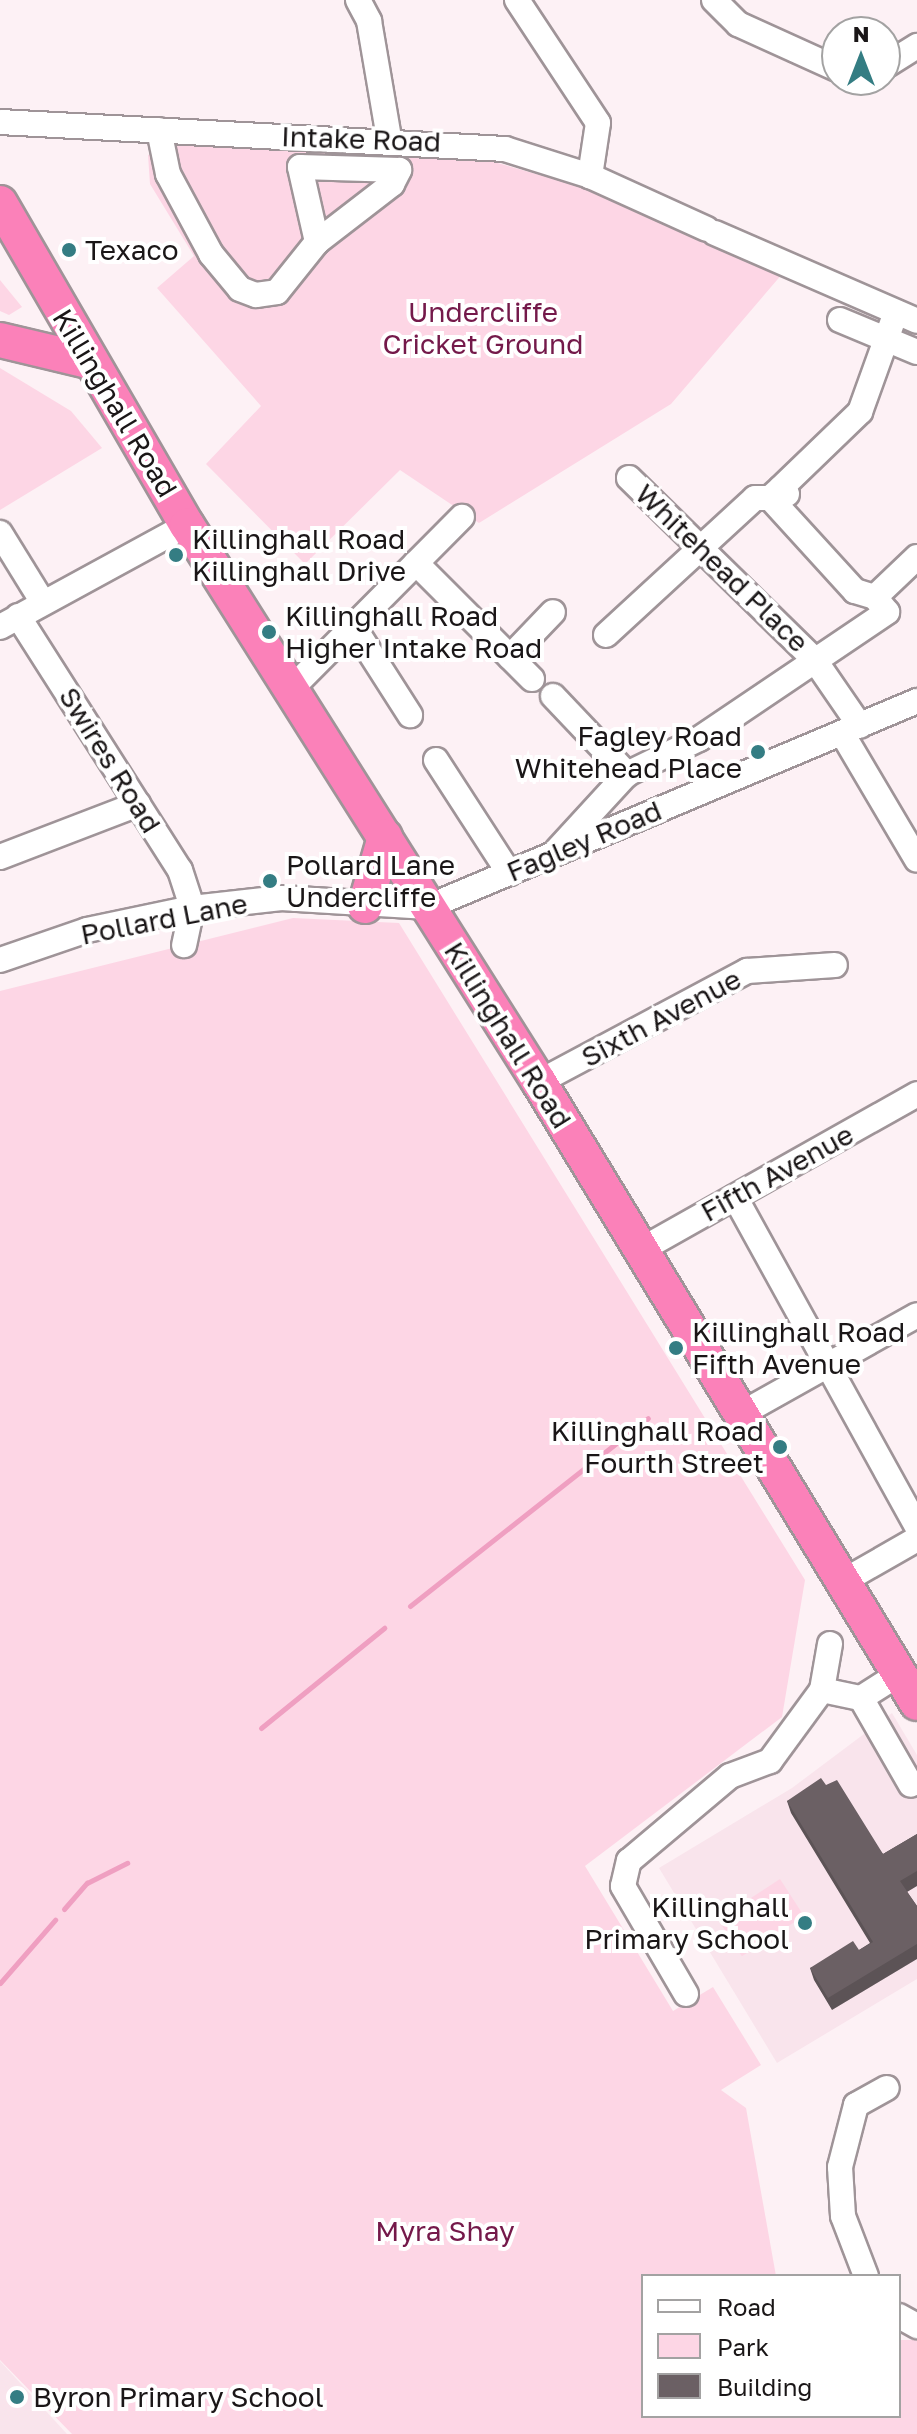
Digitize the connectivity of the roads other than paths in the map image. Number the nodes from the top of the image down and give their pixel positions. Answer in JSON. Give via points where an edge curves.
{"nodes":[{"id":1,"x":358,"y":0,"type":"edge"},
{"id":2,"x":517,"y":0,"type":"edge"},
{"id":3,"x":714,"y":0,"type":"edge"},
{"id":4,"x":821,"y":62,"type":"edge"},
{"id":5,"x":0,"y":122,"type":"edge"},
{"id":6,"x":159,"y":130,"type":"junction"},
{"id":7,"x":389,"y":138,"type":"junction"},
{"id":8,"x":590,"y":176,"type":"junction"},
{"id":9,"x":0,"y":203,"type":"edge"},
{"id":10,"x":317,"y":242,"type":"dead end"},
{"id":11,"x":907,"y":316,"type":"edge"},
{"id":12,"x":840,"y":320,"type":"dead end"},
{"id":13,"x":887,"y":339,"type":"junction"},
{"id":14,"x":0,"y":340,"type":"edge"},
{"id":15,"x":917,"y":352,"type":"edge"},
{"id":16,"x":88,"y":361,"type":"junction"},
{"id":17,"x":629,"y":478,"type":"dead end"},
{"id":18,"x":780,"y":493,"type":"junction"},
{"id":19,"x":462,"y":517,"type":"dead end"},
{"id":20,"x":187,"y":525,"type":"junction"},
{"id":21,"x":0,"y":533,"type":"edge"},
{"id":22,"x":702,"y":549,"type":"junction"},
{"id":23,"x":917,"y":557,"type":"edge"},
{"id":24,"x":416,"y":563,"type":"junction"},
{"id":25,"x":875,"y":597,"type":"junction"},
{"id":26,"x":42,"y":601,"type":"junction"},
{"id":27,"x":553,"y":612,"type":"dead end"},
{"id":28,"x":9,"y":621,"type":"edge"},
{"id":29,"x":353,"y":626,"type":"junction"},
{"id":30,"x":606,"y":635,"type":"dead end"},
{"id":31,"x":510,"y":657,"type":"junction"},
{"id":32,"x":814,"y":659,"type":"junction"},
{"id":33,"x":532,"y":679,"type":"dead end"},
{"id":34,"x":290,"y":690,"type":"junction"},
{"id":35,"x":553,"y":696,"type":"dead end"},
{"id":36,"x":915,"y":707,"type":"edge"},
{"id":37,"x":410,"y":715,"type":"dead end"},
{"id":38,"x":851,"y":729,"type":"junction"},
{"id":39,"x":436,"y":760,"type":"dead end"},
{"id":40,"x":627,"y":774,"type":"junction"},
{"id":41,"x":138,"y":804,"type":"junction"},
{"id":42,"x":385,"y":837,"type":"junction"},
{"id":43,"x":555,"y":854,"type":"junction"},
{"id":44,"x":0,"y":857,"type":"edge"},
{"id":45,"x":917,"y":860,"type":"edge"},
{"id":46,"x":509,"y":873,"type":"junction"},
{"id":47,"x":365,"y":906,"type":"junction"},
{"id":48,"x":428,"y":907,"type":"junction"},
{"id":49,"x":192,"y":908,"type":"junction"},
{"id":50,"x":184,"y":945,"type":"dead end"},
{"id":51,"x":0,"y":960,"type":"edge"},
{"id":52,"x":835,"y":965,"type":"dead end"},
{"id":53,"x":539,"y":1082,"type":"junction"},
{"id":54,"x":917,"y":1094,"type":"edge"},
{"id":55,"x":735,"y":1197,"type":"junction"},
{"id":56,"x":637,"y":1252,"type":"junction"},
{"id":57,"x":917,"y":1315,"type":"edge"},
{"id":58,"x":828,"y":1365,"type":"junction"},
{"id":59,"x":739,"y":1415,"type":"junction"},
{"id":60,"x":917,"y":1527,"type":"edge"},
{"id":61,"x":917,"y":1539,"type":"edge"},
{"id":62,"x":842,"y":1582,"type":"junction"},
{"id":63,"x":830,"y":1644,"type":"dead end"},
{"id":64,"x":899,"y":1674,"type":"junction"},
{"id":65,"x":822,"y":1690,"type":"junction"},
{"id":66,"x":861,"y":1698,"type":"junction"},
{"id":67,"x":917,"y":1703,"type":"edge"},
{"id":68,"x":911,"y":1785,"type":"dead end"},
{"id":69,"x":686,"y":1994,"type":"dead end"},
{"id":70,"x":887,"y":2088,"type":"dead end"},
{"id":71,"x":865,"y":2274,"type":"edge"}],
"edges":[{"from":1,"to":7,"type":"street","via":[[369,21]]},
{"from":2,"to":8,"type":"street","via":[[598,123]]},
{"from":3,"to":4,"type":"street","via":[[738,24]]},
{"from":5,"to":6,"type":"street","name":"Intake Road"},
{"from":6,"to":7,"type":"street","name":"Intake Road"},
{"from":6,"to":10,"type":"street","via":[[178,196],[240,289],[277,292]]},
{"from":7,"to":8,"type":"street","name":"Intake Road","via":[[505,149]]},
{"from":8,"to":11,"type":"street","name":"Intake Road"},
{"from":9,"to":16,"type":"highway","name":"Killinghall Road"},
{"from":11,"to":13,"type":"street"},
{"from":12,"to":13,"type":"street"},
{"from":13,"to":15,"type":"street"},
{"from":13,"to":18,"type":"street","via":[[860,412]]},
{"from":14,"to":16,"type":"highway"},
{"from":16,"to":20,"type":"highway","name":"Killinghall Road"},
{"from":17,"to":22,"type":"street","name":"Whitehead Place"},
{"from":18,"to":22,"type":"street","via":[[755,498]]},
{"from":18,"to":25,"type":"street","via":[[855,591]]},
{"from":19,"to":24,"type":"street"},
{"from":20,"to":26,"type":"street"},
{"from":20,"to":34,"type":"highway","name":"Killinghall Road"},
{"from":21,"to":26,"type":"street"},
{"from":22,"to":30,"type":"street"},
{"from":22,"to":32,"type":"street","name":"Whitehead Place"},
{"from":23,"to":25,"type":"street"},
{"from":24,"to":29,"type":"street"},
{"from":24,"to":31,"type":"street"},
{"from":25,"to":32,"type":"street","name":"Whitehead Place","via":[[887,612]]},
{"from":26,"to":28,"type":"street"},
{"from":27,"to":31,"type":"street"},
{"from":28,"to":41,"type":"street","name":"Swires Road"},
{"from":29,"to":34,"type":"street"},
{"from":29,"to":37,"type":"street"},
{"from":31,"to":33,"type":"street"},
{"from":32,"to":38,"type":"street","name":"Whitehead Place"},
{"from":32,"to":40,"type":"street","via":[[699,739]]},
{"from":34,"to":42,"type":"highway","name":"Killinghall Road"},
{"from":35,"to":40,"type":"street"},
{"from":36,"to":38,"type":"street","name":"Fagley Road"},
{"from":38,"to":43,"type":"street","name":"Fagley Road"},
{"from":38,"to":45,"type":"street","name":"Whitehead Place"},
{"from":39,"to":46,"type":"street"},
{"from":40,"to":43,"type":"street"},
{"from":41,"to":44,"type":"street"},
{"from":41,"to":49,"type":"street","name":"Swires Road","via":[[180,870]]},
{"from":42,"to":47,"type":"highway"},
{"from":42,"to":48,"type":"highway","name":"Killinghall Road"},
{"from":43,"to":46,"type":"street","name":"Fagley Road"},
{"from":46,"to":48,"type":"street","name":"Fagley Road"},
{"from":47,"to":48,"type":"street","name":"Pollard Lane"},
{"from":47,"to":49,"type":"street","name":"Pollard Lane","via":[[281,898]]},
{"from":48,"to":53,"type":"highway","name":"Killinghall Road"},
{"from":49,"to":50,"type":"street"},
{"from":49,"to":51,"type":"street","name":"Pollard Lane","via":[[87,930]]},
{"from":52,"to":53,"type":"street","name":"Sixth Avenue","via":[[747,971]]},
{"from":53,"to":56,"type":"highway","name":"Killinghall Road"},
{"from":54,"to":55,"type":"street","name":"Fifth Avenue"},
{"from":55,"to":56,"type":"street","name":"Fifth Avenue"},
{"from":55,"to":58,"type":"street"},
{"from":56,"to":59,"type":"highway","name":"Killinghall Road"},
{"from":57,"to":58,"type":"street"},
{"from":58,"to":59,"type":"street"},
{"from":58,"to":60,"type":"street"},
{"from":59,"to":62,"type":"highway","name":"Killinghall Road"},
{"from":61,"to":62,"type":"street"},
{"from":62,"to":64,"type":"highway","name":"Killinghall Road"},
{"from":63,"to":65,"type":"street"},
{"from":64,"to":66,"type":"street"},
{"from":64,"to":67,"type":"highway","name":"Killinghall Road"},
{"from":65,"to":66,"type":"street"},
{"from":65,"to":69,"type":"street","via":[[770,1761],[730,1776],[629,1861],[623,1886]]},
{"from":66,"to":68,"type":"street"},
{"from":70,"to":71,"type":"street","via":[[856,2105],[840,2167],[843,2216]]}]}
